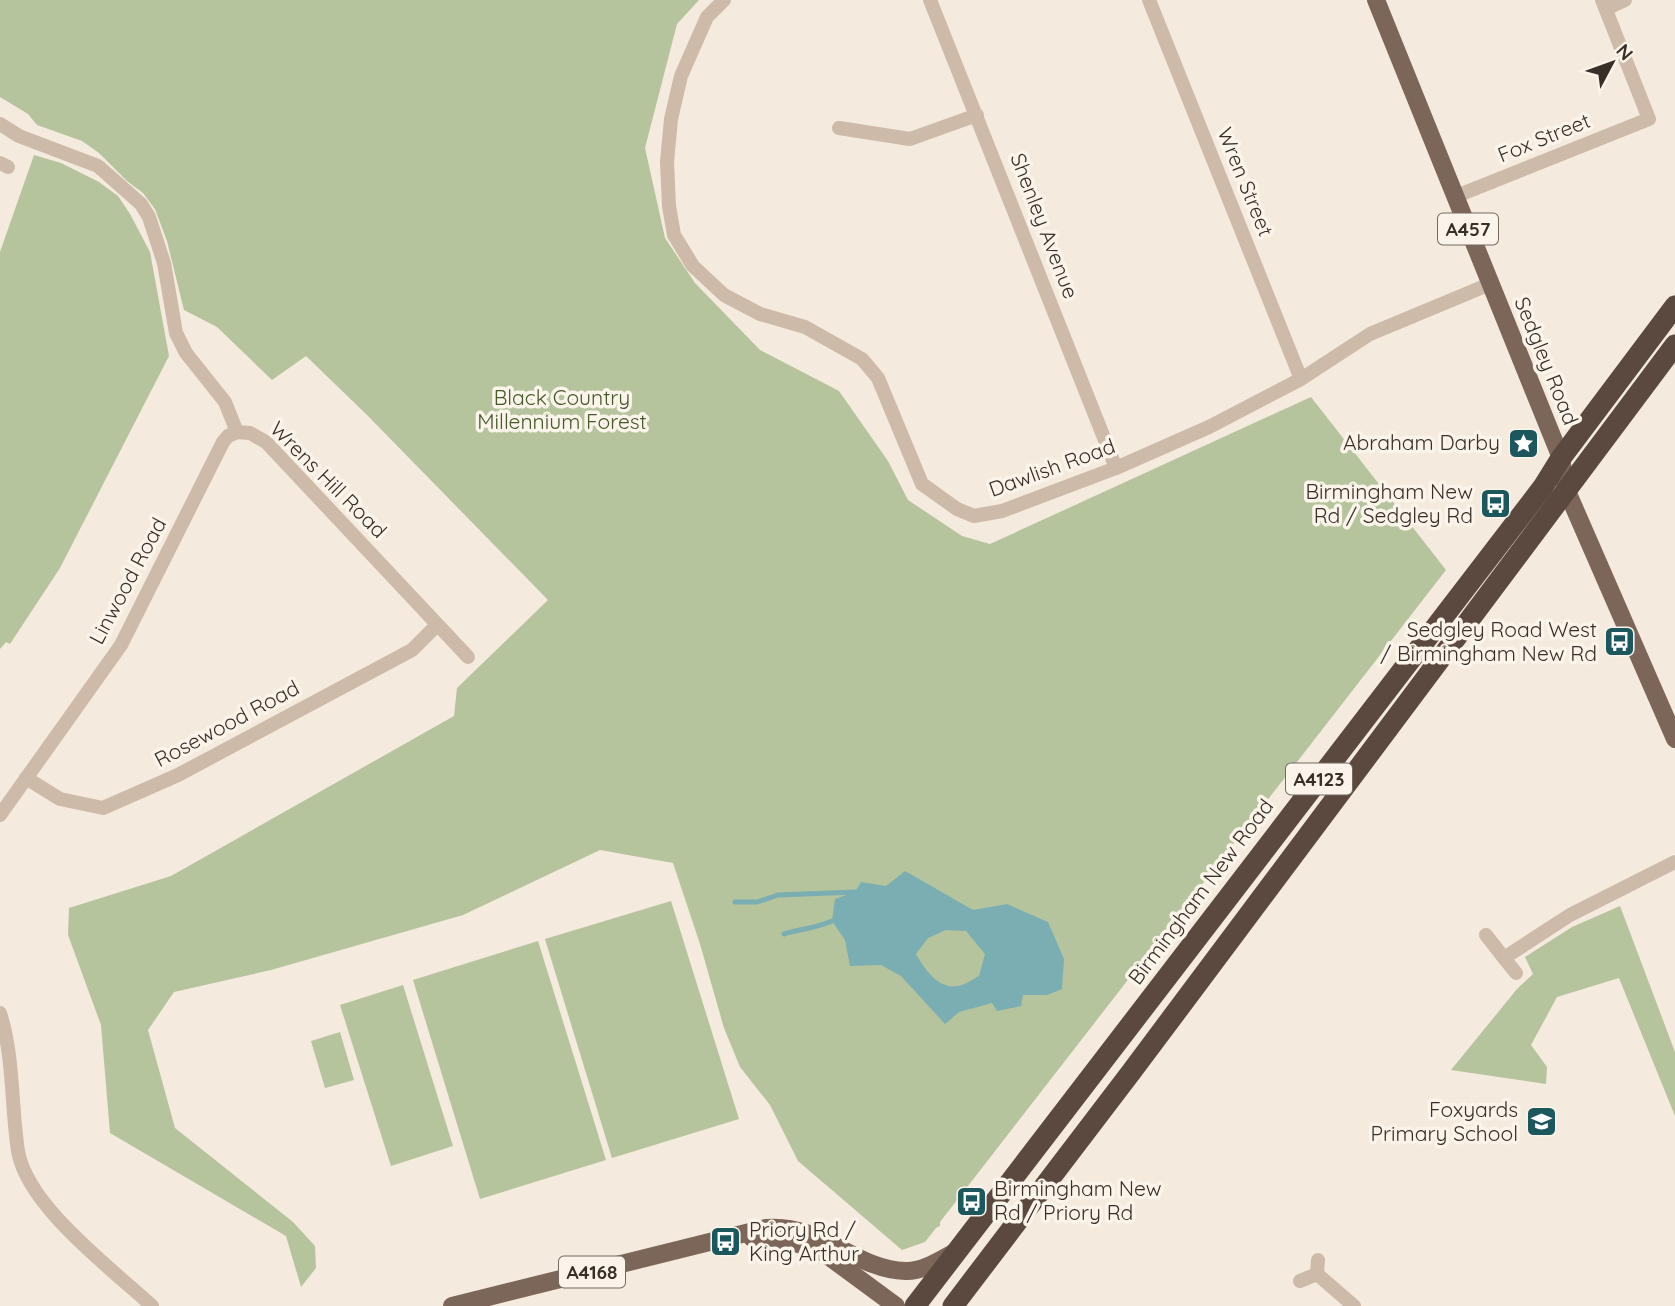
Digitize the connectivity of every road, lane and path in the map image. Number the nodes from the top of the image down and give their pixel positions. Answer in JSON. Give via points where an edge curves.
{"nodes":[{"id":1,"x":724,"y":0,"type":"edge"},
{"id":2,"x":930,"y":0,"type":"edge"},
{"id":3,"x":1149,"y":0,"type":"edge"},
{"id":4,"x":1376,"y":0,"type":"edge"},
{"id":5,"x":1625,"y":0,"type":"edge"},
{"id":6,"x":1604,"y":5,"type":"edge"},
{"id":7,"x":977,"y":115,"type":"junction"},
{"id":8,"x":0,"y":124,"type":"edge"},
{"id":9,"x":839,"y":128,"type":"dead end"},
{"id":10,"x":1454,"y":197,"type":"junction"},
{"id":11,"x":1490,"y":284,"type":"junction"},
{"id":12,"x":1675,"y":306,"type":"edge"},
{"id":13,"x":1675,"y":345,"type":"edge"},
{"id":14,"x":1301,"y":379,"type":"junction"},
{"id":15,"x":237,"y":432,"type":"junction"},
{"id":16,"x":1562,"y":458,"type":"junction"},
{"id":17,"x":1116,"y":468,"type":"junction"},
{"id":18,"x":1566,"y":489,"type":"junction"},
{"id":19,"x":437,"y":625,"type":"junction"},
{"id":20,"x":468,"y":657,"type":"dead end"},
{"id":21,"x":1675,"y":739,"type":"edge"},
{"id":22,"x":26,"y":778,"type":"junction"},
{"id":23,"x":0,"y":815,"type":"edge"},
{"id":24,"x":1675,"y":862,"type":"edge"},
{"id":25,"x":1486,"y":935,"type":"dead end"},
{"id":26,"x":1504,"y":958,"type":"junction"},
{"id":27,"x":1516,"y":973,"type":"dead end"},
{"id":28,"x":0,"y":1013,"type":"edge"},
{"id":29,"x":731,"y":1237,"type":"junction"},
{"id":30,"x":957,"y":1251,"type":"junction"},
{"id":31,"x":1300,"y":1281,"type":"dead end"},
{"id":32,"x":152,"y":1306,"type":"edge"},
{"id":33,"x":452,"y":1306,"type":"edge"},
{"id":34,"x":896,"y":1306,"type":"edge"},
{"id":35,"x":915,"y":1306,"type":"edge"},
{"id":36,"x":953,"y":1306,"type":"edge"},
{"id":37,"x":1354,"y":1306,"type":"edge"}],
"edges":[{"from":1,"to":17,"type":"street","name":"Dawlish Road","via":[[707,18],[681,76],[671,119],[669,206],[674,235],[693,266],[724,295],[761,314],[805,327],[862,359],[878,378],[922,484],[957,509],[974,516],[1002,511]]},
{"from":2,"to":7,"type":"street","name":"Shenley Avenue"},
{"from":3,"to":14,"type":"street","name":"Wren Street"},
{"from":4,"to":10,"type":"main road","name":"Sedgley Road","number":"A457"},
{"from":5,"to":6,"type":"street"},
{"from":6,"to":10,"type":"street","name":"Fox Street","via":[[1648,119]]},
{"from":7,"to":9,"type":"street","via":[[910,139]]},
{"from":7,"to":17,"type":"street","name":"Shenley Avenue"},
{"from":8,"to":15,"type":"street","name":"Wrens Hill Road","via":[[19,136],[98,166],[141,204],[164,264],[176,333],[225,402]]},
{"from":10,"to":11,"type":"main road","name":"Sedgley Road","number":"A457"},
{"from":11,"to":14,"type":"street","name":"Dawlish Road","via":[[1370,334]]},
{"from":11,"to":16,"type":"main road","name":"Sedgley Road","number":"A457"},
{"from":12,"to":16,"type":"highway","name":"Birmingham New Road","number":"A4123"},
{"from":13,"to":18,"type":"highway","number":"A4123"},
{"from":14,"to":17,"type":"street","name":"Dawlish Road"},
{"from":15,"to":19,"type":"street","name":"Wrens Hill Road","via":[[266,442]]},
{"from":15,"to":22,"type":"street","name":"Linwood Road","via":[[223,442],[121,645]]},
{"from":16,"to":18,"type":"main road","name":"Sedgley Road","number":"A457"},
{"from":16,"to":30,"type":"highway","name":"Birmingham New Road","number":"A4123"},
{"from":18,"to":21,"type":"main road","name":"Sedgley Road","number":"A457"},
{"from":18,"to":36,"type":"highway","number":"A4123"},
{"from":19,"to":20,"type":"street","name":"Wrens Hill Road"},
{"from":19,"to":22,"type":"street","name":"Rosewood Road","via":[[412,650],[178,775],[103,808],[60,799]]},
{"from":22,"to":23,"type":"street","name":"Linwood Road"},
{"from":24,"to":26,"type":"street","via":[[1570,915]]},
{"from":25,"to":26,"type":"street"},
{"from":26,"to":27,"type":"street"},
{"from":28,"to":32,"type":"street","via":[[7,1035],[18,1153],[28,1179],[61,1223]]},
{"from":29,"to":30,"type":"main road","number":"A4168","via":[[779,1227],[801,1230],[878,1266],[906,1271]]},
{"from":29,"to":33,"type":"main road","number":"A4168"},
{"from":29,"to":34,"type":"main road","number":"A4168","via":[[790,1241],[824,1253]]},
{"from":30,"to":35,"type":"highway","name":"Birmingham New Road","number":"A4123"},
{"from":31,"to":37,"type":"street","via":[[1317,1267]]}]}
